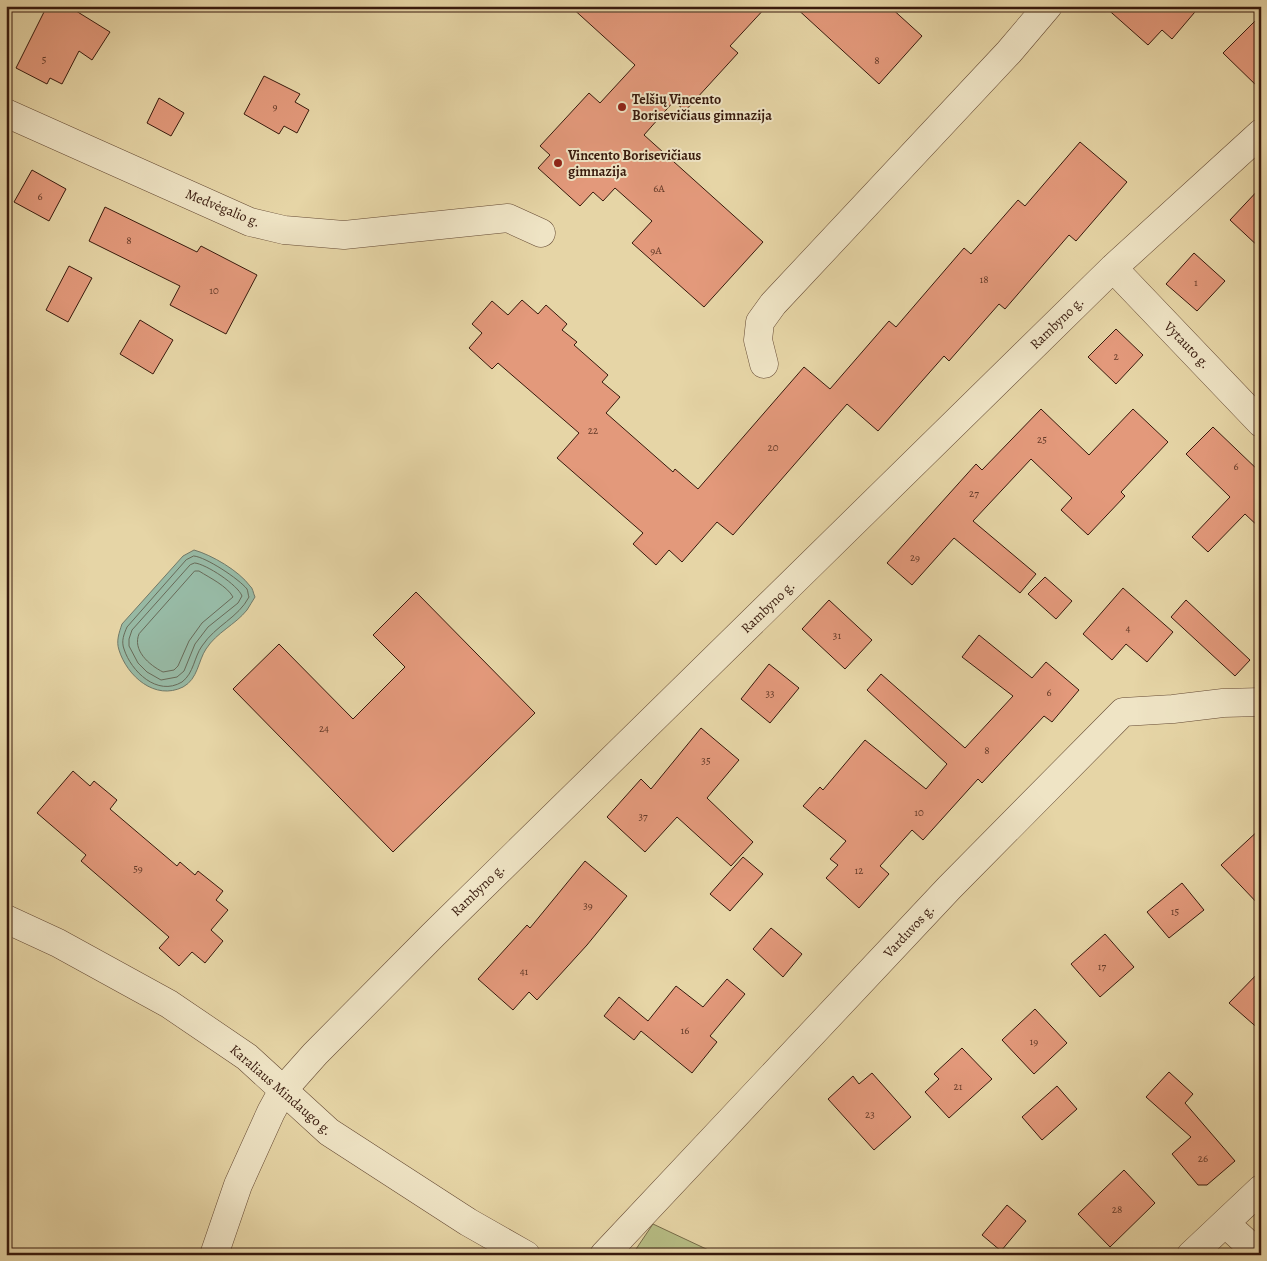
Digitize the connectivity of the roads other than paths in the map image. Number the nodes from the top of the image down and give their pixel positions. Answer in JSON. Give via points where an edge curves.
{"nodes":[{"id":1,"x":1048,"y":6,"type":"edge"},
{"id":2,"x":6,"y":113,"type":"edge"},
{"id":3,"x":1261,"y":133,"type":"edge"},
{"id":4,"x":541,"y":234,"type":"dead end"},
{"id":5,"x":1113,"y":268,"type":"junction"},
{"id":6,"x":764,"y":364,"type":"dead end"},
{"id":7,"x":1261,"y":423,"type":"edge"},
{"id":8,"x":1261,"y":702,"type":"edge"},
{"id":9,"x":6,"y":919,"type":"edge"},
{"id":10,"x":283,"y":1090,"type":"junction"},
{"id":11,"x":1261,"y":1189,"type":"edge"},
{"id":12,"x":1225,"y":1223,"type":"junction"},
{"id":13,"x":214,"y":1255,"type":"edge"},
{"id":14,"x":526,"y":1255,"type":"edge"},
{"id":15,"x":604,"y":1255,"type":"edge"},
{"id":16,"x":1191,"y":1255,"type":"edge"},
{"id":17,"x":1260,"y":1255,"type":"edge"}],
"edges":[{"from":1,"to":6,"type":"street","via":[[1009,52],[773,304],[760,322],[758,340]]},
{"from":2,"to":4,"type":"street","name":"Medvėgalio g.","via":[[250,222],[284,230],[344,235],[508,218]]},
{"from":3,"to":5,"type":"street","name":"Rambyno g."},
{"from":5,"to":7,"type":"street","name":"Vytauto g."},
{"from":5,"to":10,"type":"street","name":"Rambyno g.","via":[[433,935],[314,1054]]},
{"from":8,"to":15,"type":"street","name":"Varduvos g.","via":[[1123,712],[949,888]]},
{"from":9,"to":10,"type":"street","name":"Karaliaus Mindaugo g.","via":[[58,943],[169,1004],[247,1057]]},
{"from":10,"to":13,"type":"street","name":"Rambyno g.","via":[[238,1185]]},
{"from":10,"to":14,"type":"street","name":"Karaliaus Mindaugo g.","via":[[329,1132],[468,1222]]},
{"from":11,"to":12,"type":"street"},
{"from":12,"to":16,"type":"street"},
{"from":12,"to":17,"type":"street"}]}
